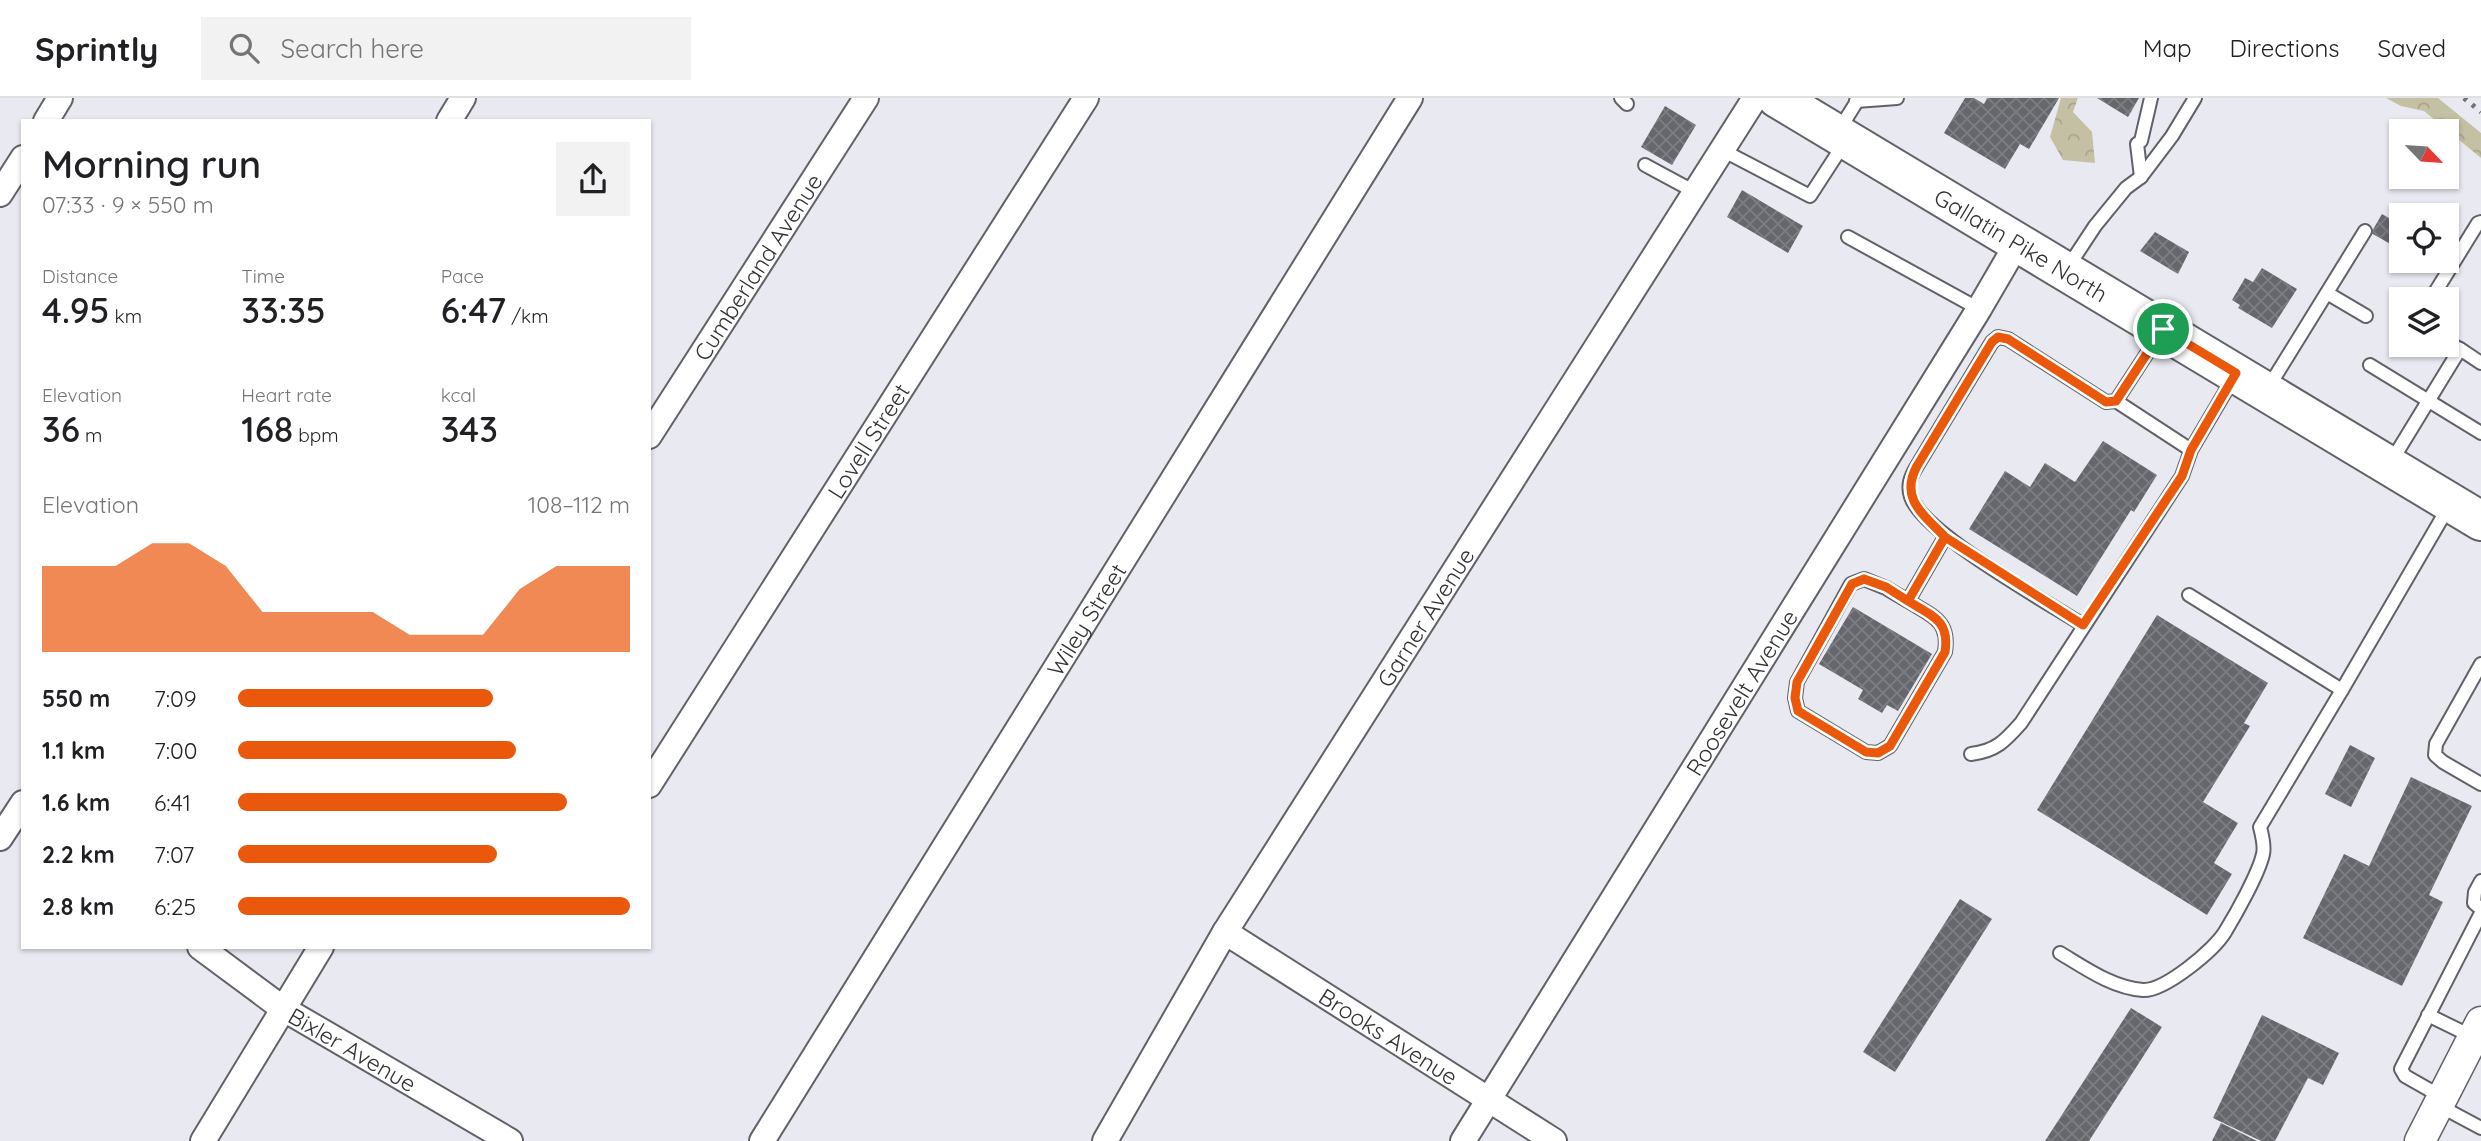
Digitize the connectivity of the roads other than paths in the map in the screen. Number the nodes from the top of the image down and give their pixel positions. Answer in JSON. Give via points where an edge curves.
{"nodes":[{"id":1,"x":60,"y":98,"type":"edge"},
{"id":2,"x":463,"y":98,"type":"edge"},
{"id":3,"x":866,"y":98,"type":"edge"},
{"id":4,"x":1086,"y":98,"type":"edge"},
{"id":5,"x":1410,"y":98,"type":"edge"},
{"id":6,"x":1755,"y":98,"type":"edge"},
{"id":7,"x":1777,"y":98,"type":"edge"},
{"id":8,"x":1897,"y":98,"type":"edge"},
{"id":9,"x":2151,"y":98,"type":"edge"},
{"id":10,"x":2195,"y":98,"type":"edge"},
{"id":11,"x":1858,"y":100,"type":"edge"},
{"id":12,"x":47,"y":119,"type":"edge"},
{"id":13,"x":450,"y":119,"type":"edge"},
{"id":14,"x":1842,"y":136,"type":"junction"},
{"id":15,"x":1722,"y":150,"type":"junction"},
{"id":16,"x":21,"y":161,"type":"edge"},
{"id":17,"x":1645,"y":165,"type":"dead end"},
{"id":18,"x":2141,"y":177,"type":"junction"},
{"id":19,"x":1695,"y":192,"type":"junction"},
{"id":20,"x":0,"y":194,"type":"edge"},
{"id":21,"x":2481,"y":222,"type":"edge"},
{"id":22,"x":2365,"y":231,"type":"dead end"},
{"id":23,"x":1848,"y":237,"type":"dead end"},
{"id":24,"x":2018,"y":242,"type":"junction"},
{"id":25,"x":2066,"y":270,"type":"junction"},
{"id":26,"x":2438,"y":287,"type":"edge"},
{"id":27,"x":2327,"y":293,"type":"junction"},
{"id":28,"x":1979,"y":309,"type":"junction"},
{"id":29,"x":2366,"y":316,"type":"dead end"},
{"id":30,"x":2163,"y":329,"type":"junction"},
{"id":31,"x":2460,"y":349,"type":"joint"},
{"id":32,"x":2481,"y":363,"type":"edge"},
{"id":33,"x":2370,"y":365,"type":"dead end"},
{"id":34,"x":2251,"y":382,"type":"junction"},
{"id":35,"x":2428,"y":400,"type":"junction"},
{"id":36,"x":2116,"y":401,"type":"junction"},
{"id":37,"x":651,"y":433,"type":"edge"},
{"id":38,"x":2481,"y":433,"type":"edge"},
{"id":39,"x":2191,"y":450,"type":"junction"},
{"id":40,"x":2389,"y":465,"type":"junction"},
{"id":41,"x":2466,"y":512,"type":"edge"},
{"id":42,"x":1945,"y":537,"type":"junction"},
{"id":43,"x":2189,"y":595,"type":"dead end"},
{"id":44,"x":1908,"y":601,"type":"junction"},
{"id":45,"x":2083,"y":625,"type":"junction"},
{"id":46,"x":2481,"y":664,"type":"edge"},
{"id":47,"x":2342,"y":690,"type":"junction"},
{"id":48,"x":1970,"y":754,"type":"dead end"},
{"id":49,"x":651,"y":782,"type":"edge"},
{"id":50,"x":2481,"y":784,"type":"edge"},
{"id":51,"x":16,"y":806,"type":"edge"},
{"id":52,"x":0,"y":838,"type":"edge"},
{"id":53,"x":2481,"y":881,"type":"edge"},
{"id":54,"x":2481,"y":911,"type":"edge"},
{"id":55,"x":1225,"y":932,"type":"junction"},
{"id":56,"x":203,"y":949,"type":"edge"},
{"id":57,"x":320,"y":949,"type":"edge"},
{"id":58,"x":2060,"y":953,"type":"dead end"},
{"id":59,"x":282,"y":1008,"type":"junction"},
{"id":60,"x":2428,"y":1015,"type":"junction"},
{"id":61,"x":2477,"y":1029,"type":"edge"},
{"id":62,"x":1488,"y":1101,"type":"junction"},
{"id":63,"x":2440,"y":1101,"type":"junction"},
{"id":64,"x":2481,"y":1128,"type":"edge"},
{"id":65,"x":203,"y":1141,"type":"edge"},
{"id":66,"x":510,"y":1141,"type":"edge"},
{"id":67,"x":762,"y":1141,"type":"edge"},
{"id":68,"x":1105,"y":1141,"type":"edge"},
{"id":69,"x":1463,"y":1141,"type":"edge"},
{"id":70,"x":1554,"y":1141,"type":"edge"},
{"id":71,"x":2420,"y":1141,"type":"edge"}],
"edges":[{"from":1,"to":12,"type":"street"},
{"from":2,"to":13,"type":"street"},
{"from":3,"to":37,"type":"street","name":"Cumberland Avenue"},
{"from":4,"to":49,"type":"street","name":"Lovell Street"},
{"from":5,"to":67,"type":"street","name":"Wiley Street"},
{"from":6,"to":15,"type":"street","name":"Garner Avenue"},
{"from":7,"to":14,"type":"main road","name":"Gallatin Pike North"},
{"from":8,"to":11,"type":"lane"},
{"from":9,"to":18,"type":"lane","via":[[2137,144]]},
{"from":10,"to":18,"type":"lane"},
{"from":11,"to":14,"type":"lane"},
{"from":14,"to":15,"type":"lane","via":[[1810,196]]},
{"from":14,"to":24,"type":"main road","name":"Gallatin Pike North"},
{"from":15,"to":19,"type":"street","name":"Garner Avenue"},
{"from":16,"to":20,"type":"street"},
{"from":17,"to":19,"type":"lane"},
{"from":18,"to":25,"type":"lane","via":[[2095,226]]},
{"from":19,"to":55,"type":"street","name":"Garner Avenue"},
{"from":21,"to":26,"type":"lane"},
{"from":22,"to":27,"type":"lane"},
{"from":23,"to":28,"type":"lane"},
{"from":24,"to":25,"type":"main road","name":"Gallatin Pike North"},
{"from":24,"to":28,"type":"street","name":"Roosevelt Avenue"},
{"from":25,"to":30,"type":"main road","name":"Gallatin Pike North"},
{"from":27,"to":29,"type":"lane"},
{"from":27,"to":34,"type":"lane"},
{"from":28,"to":62,"type":"street","name":"Roosevelt Avenue"},
{"from":30,"to":34,"type":"main road","name":"Gallatin Pike North"},
{"from":30,"to":36,"type":"lane"},
{"from":31,"to":32,"type":"lane"},
{"from":31,"to":35,"type":"lane"},
{"from":33,"to":35,"type":"lane"},
{"from":34,"to":39,"type":"lane"},
{"from":34,"to":40,"type":"main road","name":"Gallatin Pike North"},
{"from":35,"to":38,"type":"lane"},
{"from":35,"to":40,"type":"lane"},
{"from":36,"to":39,"type":"lane"},
{"from":36,"to":42,"type":"lane","via":[[2106,402],[1998,337],[1909,483],[1918,509]]},
{"from":39,"to":45,"type":"lane","via":[[2182,476]]},
{"from":40,"to":41,"type":"main road","name":"Gallatin Pike North"},
{"from":41,"to":47,"type":"lane"},
{"from":42,"to":44,"type":"lane"},
{"from":42,"to":45,"type":"lane"},
{"from":43,"to":47,"type":"lane"},
{"from":44,"to":44,"type":"lane","via":[[1864,579],[1852,584],[1797,682],[1798,711],[1866,752],[1878,753],[1890,746],[1945,652],[1948,636],[1939,621]]},
{"from":45,"to":48,"type":"lane","via":[[2021,723],[1987,752]]},
{"from":46,"to":50,"type":"lane","via":[[2436,744],[2435,755]]},
{"from":47,"to":58,"type":"lane","via":[[2260,827],[2264,852],[2253,879],[2224,933],[2203,956],[2165,983],[2145,990],[2103,979]]},
{"from":51,"to":52,"type":"street"},
{"from":53,"to":54,"type":"lane","via":[[2474,904]]},
{"from":54,"to":60,"type":"lane"},
{"from":55,"to":62,"type":"street","name":"Brooks Avenue"},
{"from":55,"to":68,"type":"street","name":"Garner Avenue"},
{"from":56,"to":59,"type":"street","name":"Bixler Avenue"},
{"from":57,"to":59,"type":"street"},
{"from":59,"to":65,"type":"street"},
{"from":59,"to":66,"type":"street","name":"Bixler Avenue"},
{"from":60,"to":61,"type":"lane"},
{"from":60,"to":63,"type":"lane","via":[[2401,1069]]},
{"from":61,"to":63,"type":"street"},
{"from":62,"to":69,"type":"street","name":"Roosevelt Avenue"},
{"from":62,"to":70,"type":"street","name":"Brooks Avenue"},
{"from":63,"to":64,"type":"lane"},
{"from":63,"to":71,"type":"street"}]}
